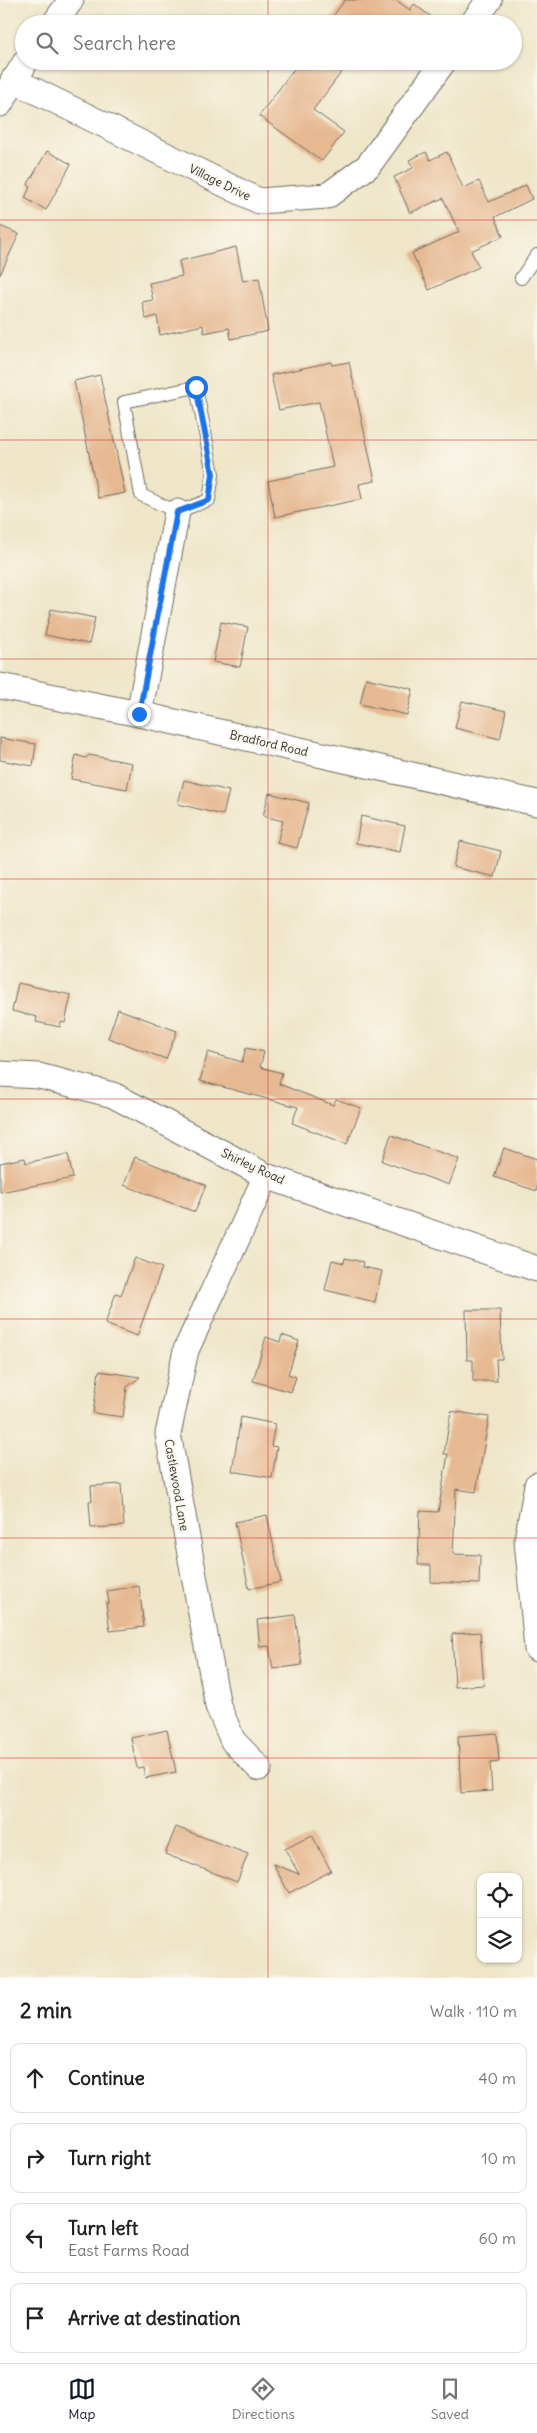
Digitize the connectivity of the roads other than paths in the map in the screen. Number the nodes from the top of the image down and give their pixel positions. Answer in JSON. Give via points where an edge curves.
{"nodes":[{"id":1,"x":71,"y":0,"type":"edge"},
{"id":2,"x":60,"y":15,"type":"edge"},
{"id":3,"x":437,"y":70,"type":"edge"},
{"id":4,"x":20,"y":71,"type":"edge"},
{"id":5,"x":0,"y":104,"type":"edge"},
{"id":6,"x":537,"y":255,"type":"edge"},
{"id":7,"x":521,"y":278,"type":"dead end"},
{"id":8,"x":177,"y":512,"type":"junction"},
{"id":9,"x":0,"y":686,"type":"edge"},
{"id":10,"x":139,"y":714,"type":"junction"},
{"id":11,"x":537,"y":803,"type":"edge"},
{"id":12,"x":0,"y":1074,"type":"edge"},
{"id":13,"x":266,"y":1176,"type":"junction"},
{"id":14,"x":537,"y":1269,"type":"edge"},
{"id":15,"x":537,"y":1485,"type":"edge"},
{"id":16,"x":537,"y":1648,"type":"edge"},
{"id":17,"x":258,"y":1768,"type":"dead end"}],
"edges":[{"from":1,"to":2,"type":"street"},
{"from":3,"to":4,"type":"street","name":"Village Drive","via":[[368,166],[327,196],[259,201]]},
{"from":4,"to":5,"type":"street"},
{"from":6,"to":7,"type":"lane"},
{"from":8,"to":8,"type":"lane","via":[[209,500],[213,474],[196,387],[124,402],[141,495]]},
{"from":8,"to":10,"type":"street"},
{"from":9,"to":10,"type":"street","name":"Bradford Road"},
{"from":10,"to":11,"type":"street","name":"Bradford Road"},
{"from":12,"to":13,"type":"street","name":"Shirley Road","via":[[39,1076],[113,1095]]},
{"from":13,"to":14,"type":"street","name":"Shirley Road"},
{"from":13,"to":17,"type":"street","name":"Castlewood Lane","via":[[186,1350],[168,1434],[218,1706],[233,1741]]},
{"from":15,"to":16,"type":"street","via":[[527,1540]]}]}
